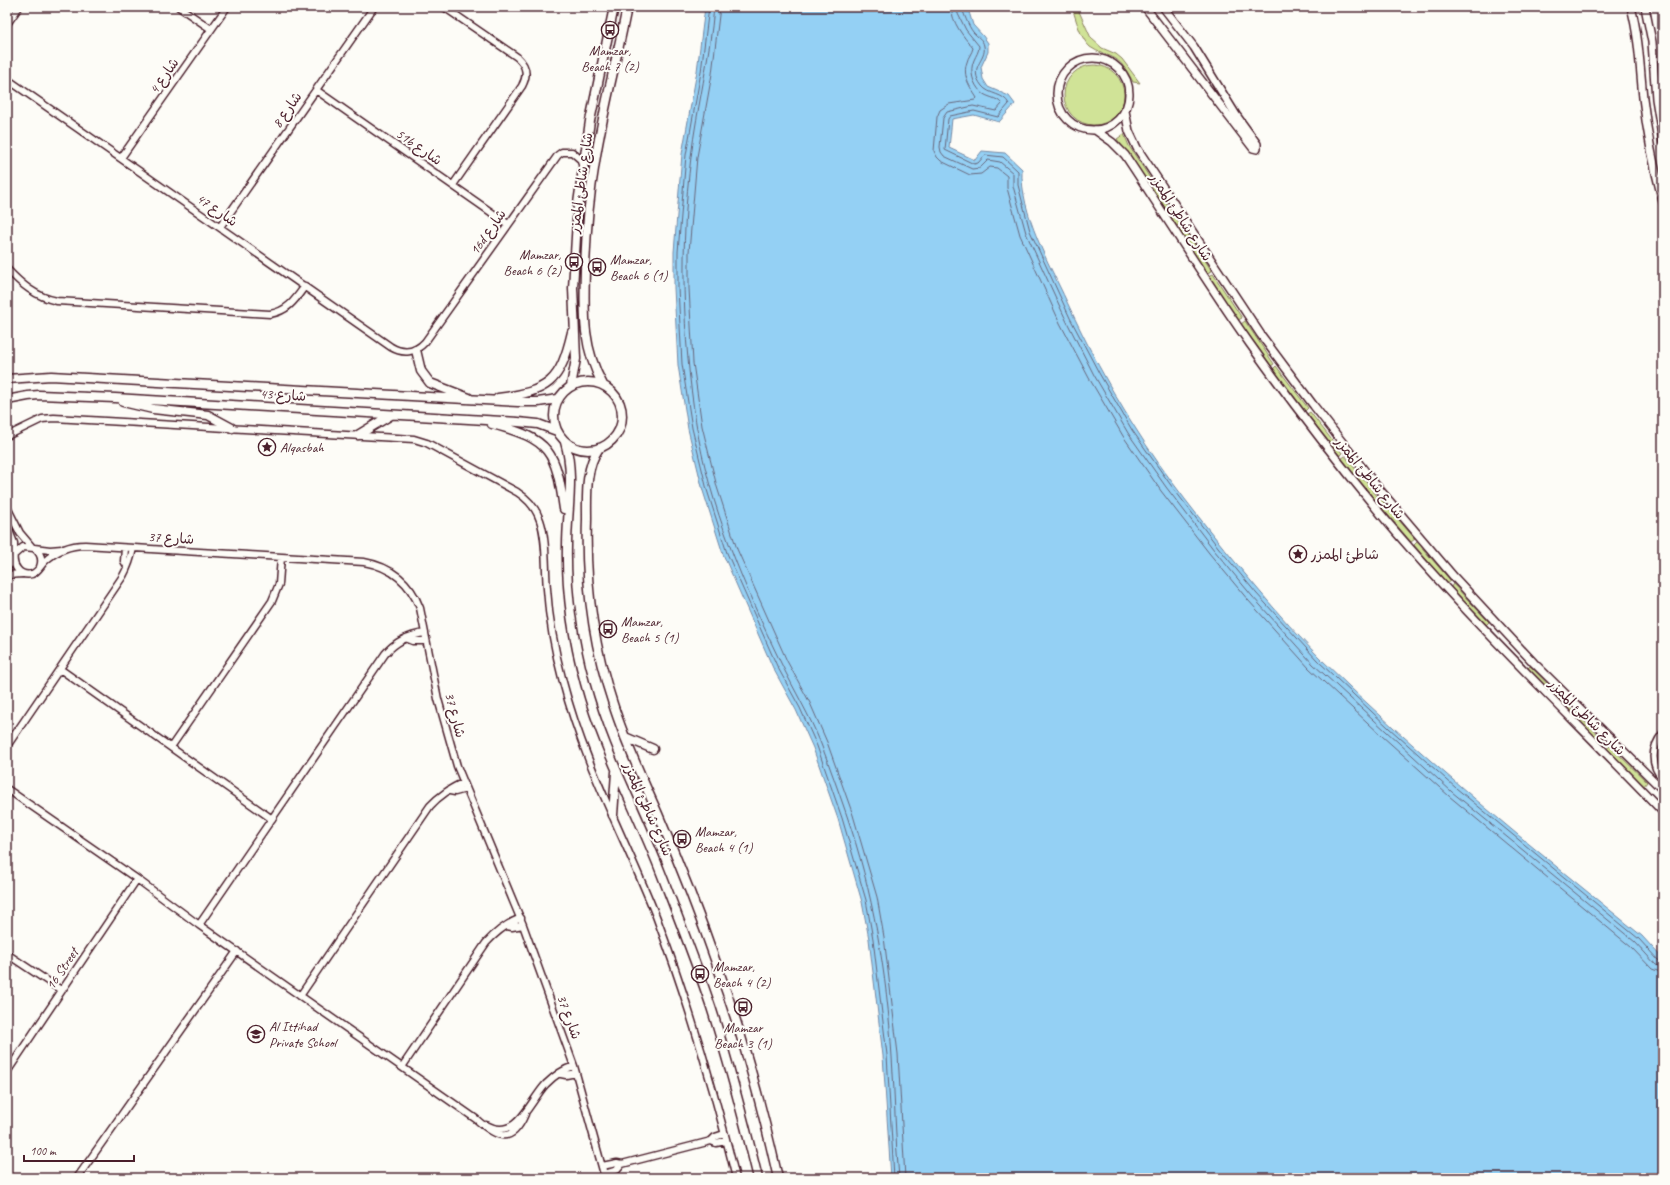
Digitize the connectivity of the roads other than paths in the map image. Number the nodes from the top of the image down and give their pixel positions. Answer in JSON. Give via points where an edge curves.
{"nodes":[{"id":1,"x":18,"y":7,"type":"edge"},
{"id":2,"x":179,"y":7,"type":"edge"},
{"id":3,"x":227,"y":7,"type":"edge"},
{"id":4,"x":374,"y":7,"type":"edge"},
{"id":5,"x":444,"y":7,"type":"edge"},
{"id":6,"x":614,"y":7,"type":"edge"},
{"id":7,"x":627,"y":7,"type":"edge"},
{"id":8,"x":1145,"y":7,"type":"edge"},
{"id":9,"x":1163,"y":7,"type":"edge"},
{"id":10,"x":1631,"y":7,"type":"edge"},
{"id":11,"x":1645,"y":7,"type":"edge"},
{"id":12,"x":7,"y":24,"type":"edge"},
{"id":13,"x":211,"y":30,"type":"junction"},
{"id":14,"x":1194,"y":47,"type":"junction"},
{"id":15,"x":1182,"y":56,"type":"junction"},
{"id":16,"x":7,"y":79,"type":"edge"},
{"id":17,"x":316,"y":90,"type":"junction"},
{"id":18,"x":1125,"y":111,"type":"junction"},
{"id":19,"x":1095,"y":130,"type":"junction"},
{"id":20,"x":1663,"y":142,"type":"edge"},
{"id":21,"x":121,"y":158,"type":"junction"},
{"id":22,"x":583,"y":168,"type":"junction"},
{"id":23,"x":453,"y":185,"type":"junction"},
{"id":24,"x":1663,"y":202,"type":"edge"},
{"id":25,"x":508,"y":224,"type":"junction"},
{"id":26,"x":220,"y":227,"type":"junction"},
{"id":27,"x":7,"y":270,"type":"edge"},
{"id":28,"x":306,"y":286,"type":"junction"},
{"id":29,"x":574,"y":323,"type":"junction"},
{"id":30,"x":416,"y":350,"type":"junction"},
{"id":31,"x":7,"y":379,"type":"edge"},
{"id":32,"x":603,"y":385,"type":"junction"},
{"id":33,"x":571,"y":386,"type":"junction"},
{"id":34,"x":115,"y":398,"type":"junction"},
{"id":35,"x":558,"y":399,"type":"junction"},
{"id":36,"x":7,"y":400,"type":"edge"},
{"id":37,"x":476,"y":400,"type":"junction"},
{"id":38,"x":392,"y":414,"type":"junction"},
{"id":39,"x":474,"y":419,"type":"junction"},
{"id":40,"x":232,"y":428,"type":"junction"},
{"id":41,"x":556,"y":431,"type":"junction"},
{"id":42,"x":358,"y":435,"type":"junction"},
{"id":43,"x":7,"y":436,"type":"edge"},
{"id":44,"x":565,"y":442,"type":"junction"},
{"id":45,"x":600,"y":448,"type":"junction"},
{"id":46,"x":7,"y":506,"type":"edge"},
{"id":47,"x":7,"y":526,"type":"edge"},
{"id":48,"x":567,"y":527,"type":"junction"},
{"id":49,"x":32,"y":547,"type":"junction"},
{"id":50,"x":125,"y":548,"type":"junction"},
{"id":51,"x":133,"y":548,"type":"junction"},
{"id":52,"x":66,"y":549,"type":"junction"},
{"id":53,"x":14,"y":557,"type":"junction"},
{"id":54,"x":281,"y":557,"type":"junction"},
{"id":55,"x":127,"y":566,"type":"junction"},
{"id":56,"x":40,"y":567,"type":"junction"},
{"id":57,"x":7,"y":568,"type":"edge"},
{"id":58,"x":24,"y":574,"type":"junction"},
{"id":59,"x":7,"y":575,"type":"edge"},
{"id":60,"x":425,"y":633,"type":"junction"},
{"id":61,"x":408,"y":639,"type":"junction"},
{"id":62,"x":426,"y":641,"type":"junction"},
{"id":63,"x":60,"y":669,"type":"junction"},
{"id":64,"x":1663,"y":733,"type":"edge"},
{"id":65,"x":625,"y":737,"type":"junction"},
{"id":66,"x":7,"y":746,"type":"edge"},
{"id":67,"x":172,"y":747,"type":"junction"},
{"id":68,"x":653,"y":749,"type":"dead end"},
{"id":69,"x":616,"y":771,"type":"junction"},
{"id":70,"x":1663,"y":779,"type":"edge"},
{"id":71,"x":463,"y":783,"type":"junction"},
{"id":72,"x":7,"y":789,"type":"edge"},
{"id":73,"x":466,"y":790,"type":"junction"},
{"id":74,"x":1663,"y":790,"type":"edge"},
{"id":75,"x":450,"y":791,"type":"junction"},
{"id":76,"x":1663,"y":812,"type":"edge"},
{"id":77,"x":613,"y":815,"type":"junction"},
{"id":78,"x":272,"y":819,"type":"junction"},
{"id":79,"x":137,"y":879,"type":"junction"},
{"id":80,"x":521,"y":918,"type":"junction"},
{"id":81,"x":200,"y":925,"type":"junction"},
{"id":82,"x":524,"y":925,"type":"junction"},
{"id":83,"x":507,"y":926,"type":"junction"},
{"id":84,"x":237,"y":951,"type":"junction"},
{"id":85,"x":7,"y":954,"type":"edge"},
{"id":86,"x":61,"y":990,"type":"junction"},
{"id":87,"x":300,"y":996,"type":"junction"},
{"id":88,"x":574,"y":1066,"type":"junction"},
{"id":89,"x":402,"y":1067,"type":"junction"},
{"id":90,"x":7,"y":1072,"type":"edge"},
{"id":91,"x":576,"y":1072,"type":"junction"},
{"id":92,"x":561,"y":1074,"type":"junction"},
{"id":93,"x":724,"y":1134,"type":"junction"},
{"id":94,"x":711,"y":1141,"type":"junction"},
{"id":95,"x":726,"y":1141,"type":"junction"},
{"id":96,"x":622,"y":1164,"type":"junction"},
{"id":97,"x":602,"y":1166,"type":"junction"},
{"id":98,"x":605,"y":1176,"type":"edge"},
{"id":99,"x":77,"y":1178,"type":"edge"},
{"id":100,"x":736,"y":1178,"type":"edge"},
{"id":101,"x":758,"y":1178,"type":"edge"},
{"id":102,"x":778,"y":1178,"type":"edge"}],
"edges":[{"from":1,"to":12,"type":"street"},
{"from":2,"to":13,"type":"street"},
{"from":3,"to":13,"type":"street","name":"شارع 4"},
{"from":4,"to":17,"type":"street","name":"شارع 8"},
{"from":5,"to":23,"type":"street","via":[[517,58],[525,68],[526,74],[522,86]]},
{"from":6,"to":22,"type":"main road","name":"شارع شاطئ الممزر","via":[[591,114]]},
{"from":7,"to":32,"type":"main road","name":"شارع شاطئ الممزر","via":[[595,162],[586,237],[585,333],[590,358]]},
{"from":8,"to":15,"type":"street"},
{"from":9,"to":14,"type":"street"},
{"from":10,"to":24,"type":"street","via":[[1638,38],[1646,120]]},
{"from":11,"to":20,"type":"street","via":[[1651,35],[1656,99]]},
{"from":13,"to":21,"type":"street","name":"شارع 4"},
{"from":14,"to":15,"type":"street","via":[[1194,52],[1190,56]]},
{"from":14,"to":15,"type":"street","via":[[1257,144],[1257,149],[1252,148]]},
{"from":16,"to":21,"type":"street","name":"شارع 47"},
{"from":17,"to":23,"type":"street","name":"51b شارع"},
{"from":17,"to":26,"type":"street","name":"شارع 8"},
{"from":18,"to":19,"type":"street","via":[[1112,125]]},
{"from":18,"to":19,"type":"street","via":[[1129,101],[1129,90],[1126,79],[1112,63],[1102,59],[1086,58],[1072,65],[1060,79],[1057,89],[1060,110],[1074,125]]},
{"from":18,"to":74,"type":"street","name":"شارع شاطئ الممزر","via":[[1129,132],[1137,148],[1261,335],[1344,446],[1454,577],[1534,663]]},
{"from":19,"to":76,"type":"street","name":"شارع شاطئ الممزر","via":[[1125,155],[1250,343],[1302,415],[1373,504],[1443,586]]},
{"from":21,"to":26,"type":"street","name":"شارع 47"},
{"from":22,"to":25,"type":"street","name":"16d شارع","via":[[580,159],[572,152],[562,152]]},
{"from":22,"to":29,"type":"main road","name":"شارع شاطئ الممزر","via":[[575,237]]},
{"from":23,"to":25,"type":"street","name":"51b شارع"},
{"from":25,"to":30,"type":"street","name":"16d شارع","via":[[425,342]]},
{"from":26,"to":28,"type":"street","name":"شارع 47"},
{"from":27,"to":28,"type":"street","via":[[28,289],[42,297],[57,301],[270,314],[287,308]]},
{"from":28,"to":30,"type":"street","name":"شارع 47","via":[[397,350]]},
{"from":29,"to":33,"type":"main road","name":"شارع شاطئ الممزر","via":[[576,359]]},
{"from":29,"to":37,"type":"main road","via":[[565,360],[548,382],[529,393]]},
{"from":30,"to":37,"type":"main road","via":[[421,371],[430,383]]},
{"from":31,"to":37,"type":"main road","name":"شارع 43","via":[[50,376]]},
{"from":32,"to":33,"type":"main road","via":[[586,382]]},
{"from":32,"to":45,"type":"main road","via":[[615,396],[622,410],[622,418],[615,436],[607,445]]},
{"from":33,"to":35,"type":"main road"},
{"from":34,"to":36,"type":"main road","name":"شارع 43","via":[[39,395]]},
{"from":34,"to":38,"type":"main road","name":"شارع 43"},
{"from":34,"to":40,"type":"main road","via":[[140,407],[208,415]]},
{"from":35,"to":37,"type":"main road","name":"شارع 43","via":[[528,403]]},
{"from":35,"to":41,"type":"main road","via":[[553,415]]},
{"from":38,"to":39,"type":"main road","name":"شارع 43"},
{"from":38,"to":42,"type":"main road"},
{"from":39,"to":41,"type":"main road","name":"شارع 43","via":[[529,422]]},
{"from":39,"to":48,"type":"main road","via":[[527,434],[547,450],[558,472]]},
{"from":40,"to":42,"type":"street"},
{"from":40,"to":43,"type":"street","via":[[54,418],[42,419]]},
{"from":41,"to":44,"type":"main road"},
{"from":42,"to":77,"type":"street","via":[[414,439],[427,443],[518,492],[535,508],[542,526],[549,612],[556,656],[582,744]]},
{"from":44,"to":45,"type":"main road","via":[[579,450]]},
{"from":44,"to":48,"type":"main road","name":"شارع شاطئ الممزر","via":[[570,465]]},
{"from":45,"to":65,"type":"main road","name":"شارع شاطئ الممزر","via":[[590,467],[587,495],[586,549],[589,592],[599,655],[612,703]]},
{"from":46,"to":49,"type":"street","via":[[20,533]]},
{"from":47,"to":53,"type":"street","via":[[14,543]]},
{"from":48,"to":69,"type":"main road","name":"شارع شاطئ الممزر","via":[[569,594],[578,653],[589,700]]},
{"from":49,"to":52,"type":"street","name":"شارع 37"},
{"from":49,"to":53,"type":"street","via":[[19,549]]},
{"from":49,"to":56,"type":"street","via":[[38,550],[42,558]]},
{"from":50,"to":51,"type":"street","name":"شارع 37"},
{"from":50,"to":52,"type":"street","name":"شارع 37","via":[[78,545]]},
{"from":50,"to":55,"type":"street","via":[[124,561]]},
{"from":51,"to":54,"type":"street","name":"شارع 37"},
{"from":51,"to":55,"type":"street","via":[[131,562]]},
{"from":52,"to":56,"type":"street","name":"شارع 37","via":[[52,556]]},
{"from":53,"to":57,"type":"street"},
{"from":53,"to":58,"type":"street","via":[[17,570]]},
{"from":54,"to":60,"type":"street","name":"شارع 37","via":[[364,562],[386,568],[404,580],[411,589],[420,608]]},
{"from":54,"to":67,"type":"street","via":[[279,584],[272,601]]},
{"from":55,"to":63,"type":"street","via":[[126,572]]},
{"from":56,"to":58,"type":"street","via":[[31,574]]},
{"from":58,"to":59,"type":"street"},
{"from":60,"to":61,"type":"street","via":[[412,635]]},
{"from":60,"to":62,"type":"street","name":"شارع 37"},
{"from":61,"to":62,"type":"street"},
{"from":61,"to":78,"type":"street","via":[[394,645],[385,654]]},
{"from":62,"to":71,"type":"street","name":"شارع 37","via":[[444,723]]},
{"from":63,"to":66,"type":"street"},
{"from":63,"to":67,"type":"street"},
{"from":64,"to":70,"type":"street","via":[[1656,742],[1653,756],[1656,771]]},
{"from":65,"to":68,"type":"main road"},
{"from":65,"to":102,"type":"main road","name":"شارع شاطئ الممزر","via":[[683,873],[718,968],[747,1059]]},
{"from":67,"to":78,"type":"street"},
{"from":69,"to":77,"type":"main road"},
{"from":69,"to":101,"type":"main road","name":"شارع شاطئ الممزر","via":[[647,838],[700,974],[726,1057]]},
{"from":71,"to":73,"type":"street","name":"شارع 37"},
{"from":71,"to":75,"type":"street"},
{"from":72,"to":79,"type":"street"},
{"from":73,"to":75,"type":"street"},
{"from":73,"to":80,"type":"street","name":"شارع 37"},
{"from":75,"to":87,"type":"street","via":[[430,806]]},
{"from":77,"to":93,"type":"street","via":[[670,955],[702,1054]]},
{"from":78,"to":81,"type":"street"},
{"from":79,"to":81,"type":"street"},
{"from":79,"to":86,"type":"street","name":"16 Street"},
{"from":80,"to":82,"type":"street","name":"شارع 37"},
{"from":80,"to":83,"type":"street"},
{"from":81,"to":84,"type":"street"},
{"from":82,"to":83,"type":"street"},
{"from":82,"to":88,"type":"street","name":"شارع 37"},
{"from":83,"to":89,"type":"street","via":[[486,943]]},
{"from":84,"to":87,"type":"street"},
{"from":84,"to":99,"type":"street"},
{"from":85,"to":86,"type":"street"},
{"from":86,"to":90,"type":"street","name":"16 Street"},
{"from":87,"to":89,"type":"street"},
{"from":88,"to":91,"type":"street","name":"شارع 37"},
{"from":88,"to":92,"type":"street"},
{"from":89,"to":92,"type":"street","via":[[495,1134],[503,1136],[517,1129],[544,1086]]},
{"from":91,"to":92,"type":"street"},
{"from":91,"to":97,"type":"street","name":"شارع 37"},
{"from":93,"to":94,"type":"street"},
{"from":93,"to":95,"type":"street"},
{"from":94,"to":95,"type":"street"},
{"from":94,"to":96,"type":"street"},
{"from":95,"to":100,"type":"street"},
{"from":96,"to":97,"type":"street"},
{"from":96,"to":98,"type":"street","via":[[617,1170]]},
{"from":97,"to":98,"type":"street","name":"شارع 37"}]}
